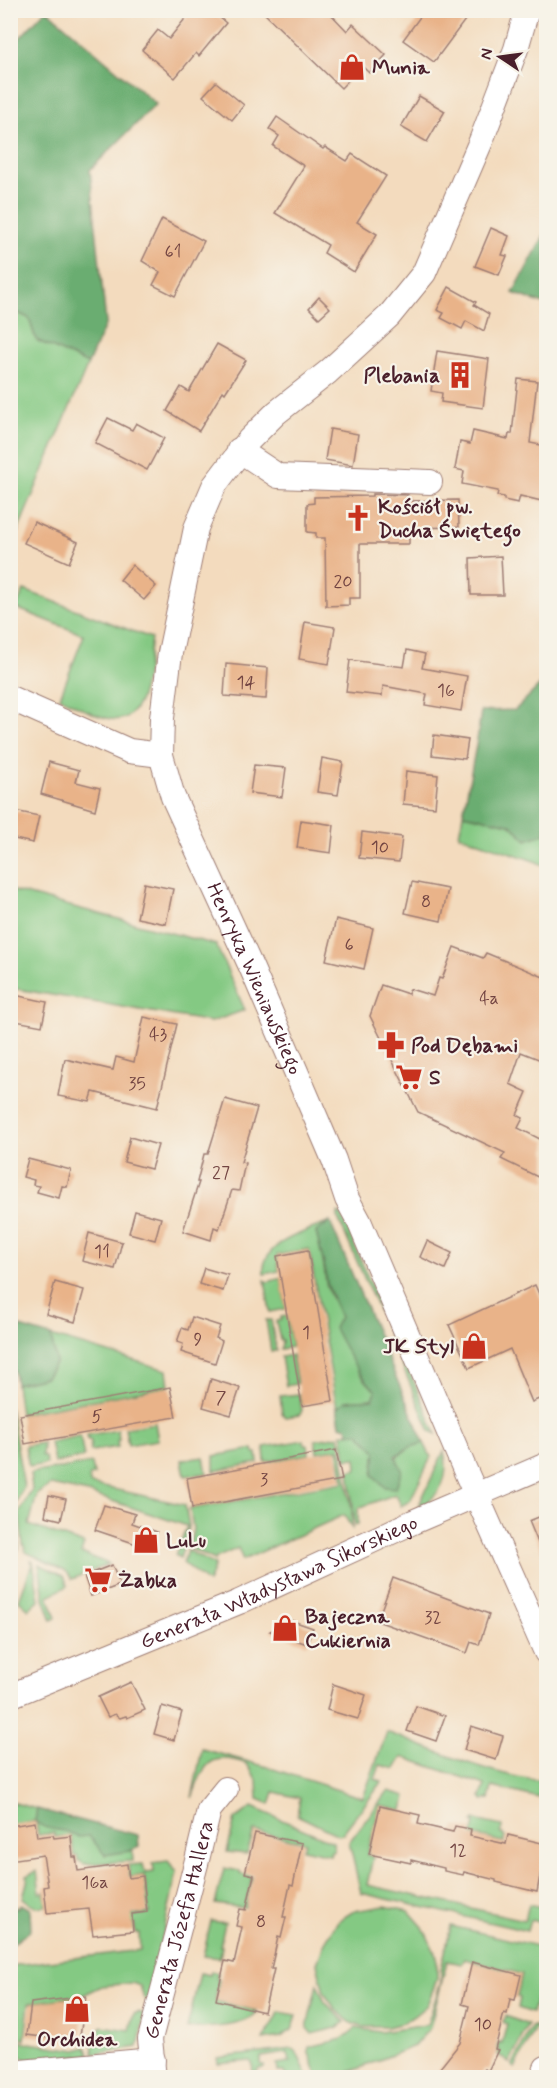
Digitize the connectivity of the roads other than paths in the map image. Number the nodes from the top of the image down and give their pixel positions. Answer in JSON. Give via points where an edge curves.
{"nodes":[{"id":1,"x":527,"y":10,"type":"edge"},
{"id":2,"x":239,"y":450,"type":"junction"},
{"id":3,"x":430,"y":482,"type":"dead end"},
{"id":4,"x":10,"y":698,"type":"edge"},
{"id":5,"x":161,"y":755,"type":"junction"},
{"id":6,"x":546,"y":1466,"type":"edge"},
{"id":7,"x":478,"y":1496,"type":"junction"},
{"id":8,"x":546,"y":1652,"type":"edge"},
{"id":9,"x":10,"y":1696,"type":"edge"},
{"id":10,"x":226,"y":1789,"type":"dead end"},
{"id":11,"x":546,"y":2068,"type":"edge"},
{"id":12,"x":153,"y":2069,"type":"edge"},
{"id":13,"x":10,"y":2073,"type":"edge"},
{"id":14,"x":542,"y":2078,"type":"edge"}],
"edges":[{"from":1,"to":2,"type":"street","name":"Henryka Wieniawskiego","via":[[481,141],[424,273],[390,316],[276,413]]},
{"from":2,"to":3,"type":"street","via":[[278,476]]},
{"from":2,"to":5,"type":"street","name":"Henryka Wieniawskiego","via":[[214,486],[196,528],[170,653]]},
{"from":4,"to":5,"type":"street","via":[[129,752]]},
{"from":5,"to":7,"type":"street","name":"Henryka Wieniawskiego","via":[[173,797],[252,969],[347,1199]]},
{"from":6,"to":7,"type":"street","name":"Generała Władysława Sikorskiego"},
{"from":7,"to":8,"type":"street"},
{"from":7,"to":9,"type":"street","name":"Generała Władysława Sikorskiego","via":[[244,1600]]},
{"from":10,"to":12,"type":"street","name":"Generała Józefa Hallera","via":[[208,1810],[150,2039]]},
{"from":11,"to":14,"type":"street"},
{"from":12,"to":13,"type":"street"}]}
